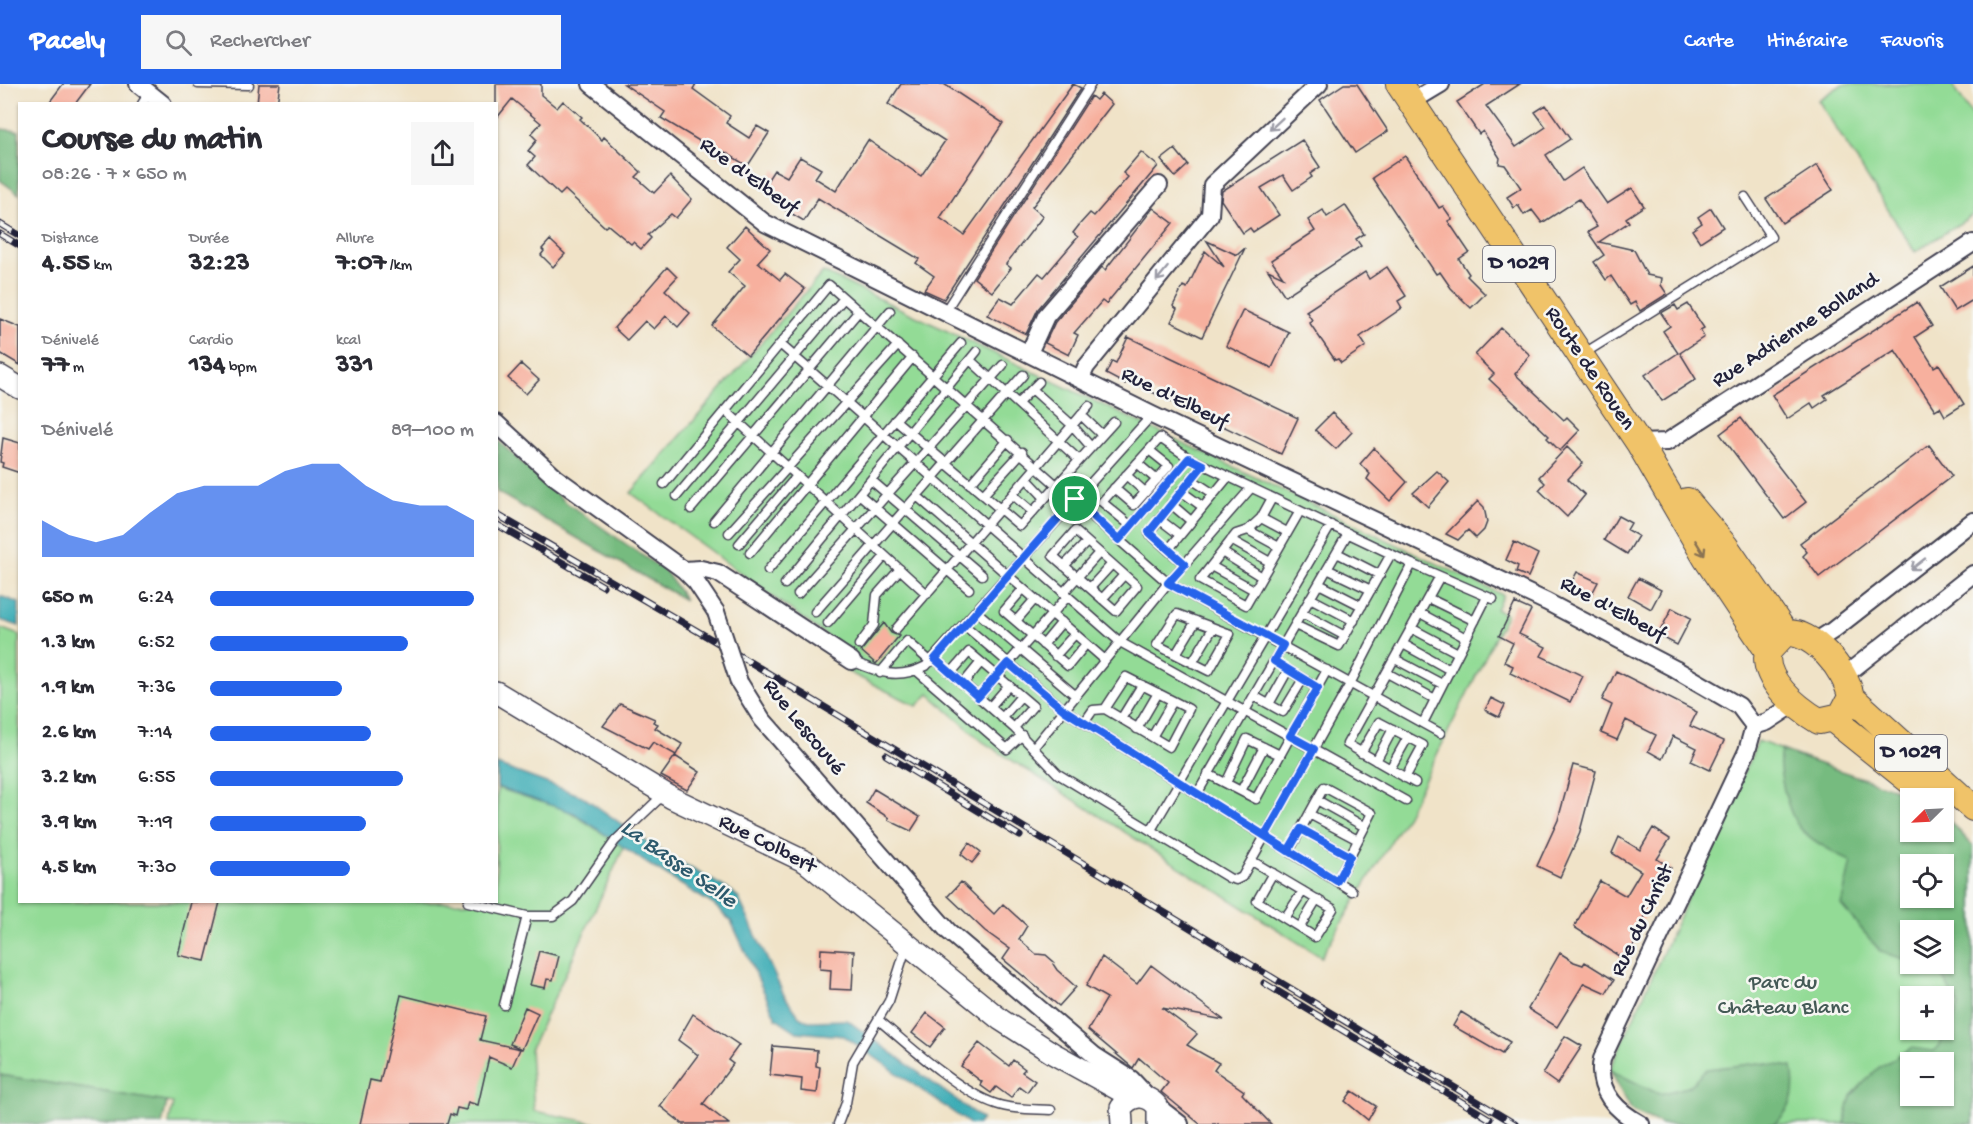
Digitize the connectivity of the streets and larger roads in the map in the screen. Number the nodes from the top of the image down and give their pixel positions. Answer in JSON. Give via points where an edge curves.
{"nodes":[{"id":1,"x":591,"y":84,"type":"edge"},
{"id":2,"x":1318,"y":84,"type":"edge"},
{"id":3,"x":1441,"y":84,"type":"edge"},
{"id":4,"x":609,"y":90,"type":"edge"},
{"id":5,"x":1405,"y":93,"type":"edge"},
{"id":6,"x":1159,"y":185,"type":"dead end"},
{"id":7,"x":1973,"y":243,"type":"edge"},
{"id":8,"x":1029,"y":353,"type":"junction"},
{"id":9,"x":0,"y":376,"type":"edge"},
{"id":10,"x":1081,"y":378,"type":"junction"},
{"id":11,"x":18,"y":387,"type":"edge"},
{"id":12,"x":498,"y":425,"type":"edge"},
{"id":13,"x":1638,"y":443,"type":"junction"},
{"id":14,"x":1973,"y":521,"type":"edge"},
{"id":15,"x":684,"y":570,"type":"junction"},
{"id":16,"x":1973,"y":574,"type":"edge"},
{"id":17,"x":1777,"y":642,"type":"junction"},
{"id":18,"x":1813,"y":643,"type":"junction"},
{"id":19,"x":852,"y":661,"type":"road end"},
{"id":20,"x":1848,"y":686,"type":"junction"},
{"id":21,"x":498,"y":693,"type":"edge"},
{"id":22,"x":1796,"y":704,"type":"junction"},
{"id":23,"x":1834,"y":720,"type":"junction"},
{"id":24,"x":1754,"y":726,"type":"junction"},
{"id":25,"x":1919,"y":788,"type":"edge"},
{"id":26,"x":1954,"y":807,"type":"edge"},
{"id":27,"x":1973,"y":808,"type":"edge"},
{"id":28,"x":1973,"y":817,"type":"edge"},
{"id":29,"x":1095,"y":1056,"type":"junction"},
{"id":30,"x":1109,"y":1083,"type":"junction"},
{"id":31,"x":1135,"y":1113,"type":"edge"},
{"id":32,"x":1180,"y":1124,"type":"edge"},
{"id":33,"x":1641,"y":1124,"type":"edge"}],
"edges":[{"from":1,"to":4,"type":"street","name":"Rue d'Elbeuf"},
{"from":2,"to":10,"type":"street","one_way":true,"via":[[1212,185],[1210,216]]},
{"from":3,"to":5,"type":"street"},
{"from":4,"to":8,"type":"street","name":"Rue d'Elbeuf","via":[[765,223]]},
{"from":5,"to":13,"type":"main road","name":"Route de Rouen","number":"D 1029"},
{"from":6,"to":8,"type":"street","via":[[1046,316]]},
{"from":7,"to":13,"type":"street","name":"Rue Adrienne Bolland","via":[[1666,442]]},
{"from":8,"to":10,"type":"street","name":"Rue d'Elbeuf"},
{"from":9,"to":11,"type":"street"},
{"from":10,"to":24,"type":"street","name":"Rue d'Elbeuf","via":[[1615,636],[1738,706]]},
{"from":12,"to":15,"type":"street","name":"Rue Lescouvé","via":[[555,477]]},
{"from":13,"to":17,"type":"main road","name":"Route de Rouen","number":"D 1029","via":[[1725,546]]},
{"from":14,"to":18,"type":"street","one_way":true},
{"from":15,"to":19,"type":"street","via":[[718,573]]},
{"from":15,"to":29,"type":"street","name":"Rue Lescouvé","bridge":true,"via":[[717,612],[740,682],[762,719],[948,932]]},
{"from":16,"to":20,"type":"street"},
{"from":17,"to":18,"type":"main road","via":[[1802,634]]},
{"from":17,"to":22,"type":"main road","via":[[1768,668]]},
{"from":18,"to":20,"type":"main road"},
{"from":20,"to":23,"type":"main road","via":[[1846,710]]},
{"from":20,"to":27,"type":"main road","number":"D 1029"},
{"from":21,"to":30,"type":"street","name":"Rue Colbert","via":[[665,794],[806,862],[1001,1020]]},
{"from":22,"to":23,"type":"main road","via":[[1819,721]]},
{"from":22,"to":24,"type":"street"},
{"from":23,"to":25,"type":"main road","number":"D 1029"},
{"from":24,"to":33,"type":"street","name":"Rue du Christ","via":[[1747,751],[1602,1059],[1600,1076],[1606,1094],[1621,1112]]},
{"from":26,"to":28,"type":"main road","number":"D 1029"},
{"from":29,"to":30,"type":"street","name":"Rue Lescouvé"},
{"from":29,"to":31,"type":"street","name":"Rue Lescouvé","via":[[1131,1079]]},
{"from":30,"to":31,"type":"street"},
{"from":31,"to":32,"type":"street","name":"Rue Lescouvé"}]}
